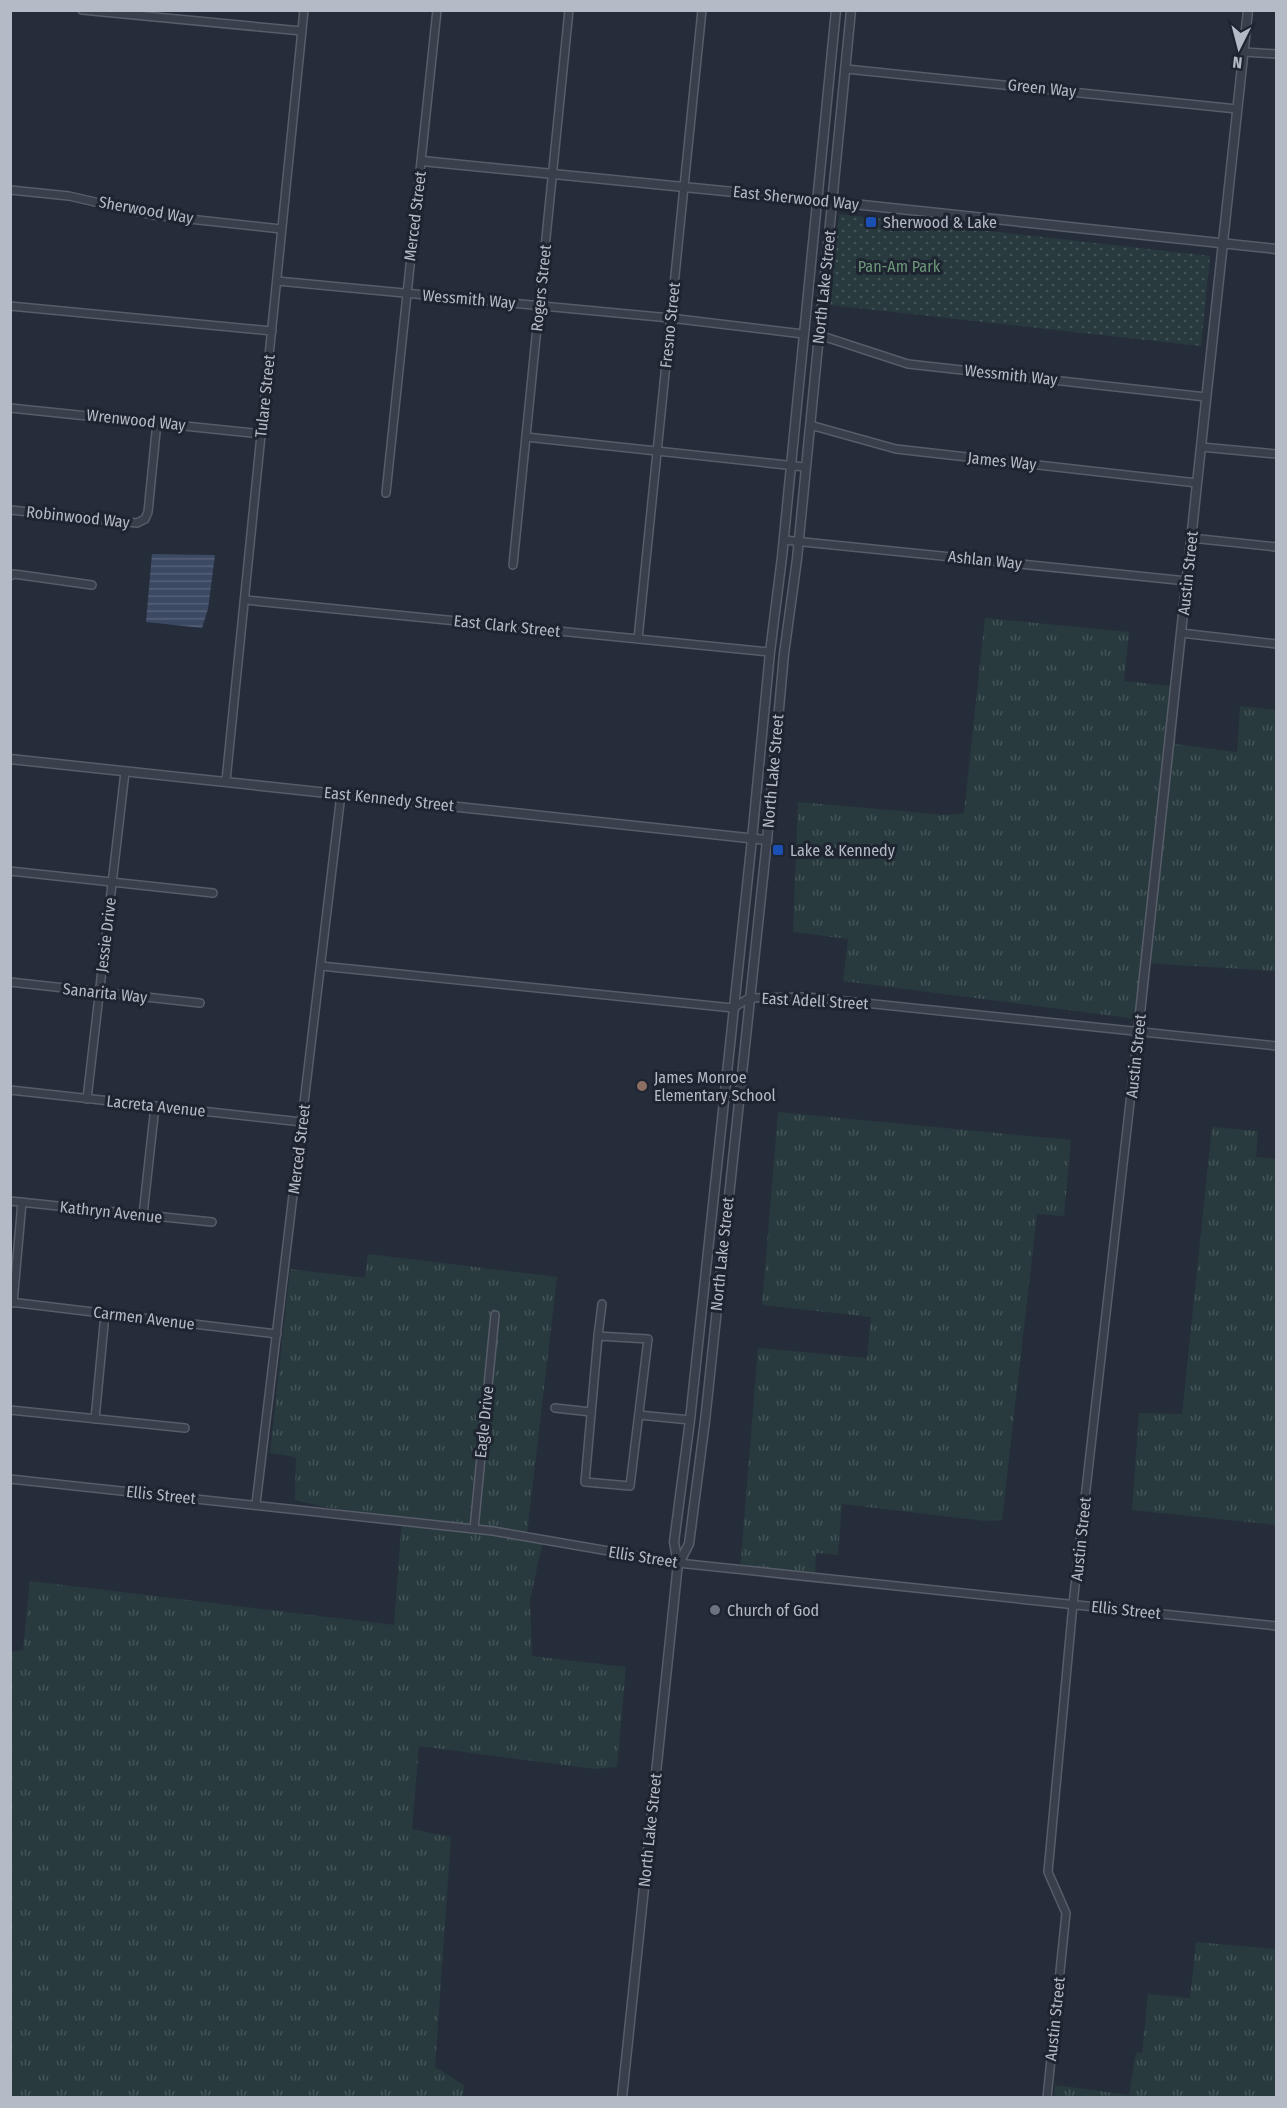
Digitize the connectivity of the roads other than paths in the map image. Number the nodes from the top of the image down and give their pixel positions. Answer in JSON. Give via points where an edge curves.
{"nodes":[{"id":1,"x":82,"y":10,"type":"edge"},
{"id":2,"x":304,"y":10,"type":"edge"},
{"id":3,"x":437,"y":10,"type":"edge"},
{"id":4,"x":569,"y":10,"type":"edge"},
{"id":5,"x":702,"y":10,"type":"edge"},
{"id":6,"x":836,"y":10,"type":"edge"},
{"id":7,"x":851,"y":10,"type":"edge"},
{"id":8,"x":1248,"y":10,"type":"edge"},
{"id":9,"x":302,"y":31,"type":"junction"},
{"id":10,"x":1244,"y":52,"type":"junction"},
{"id":11,"x":1276,"y":54,"type":"edge"},
{"id":12,"x":846,"y":69,"type":"junction"},
{"id":13,"x":1237,"y":109,"type":"junction"},
{"id":14,"x":422,"y":161,"type":"junction"},
{"id":15,"x":552,"y":174,"type":"junction"},
{"id":16,"x":684,"y":187,"type":"junction"},
{"id":17,"x":10,"y":190,"type":"edge"},
{"id":18,"x":819,"y":200,"type":"junction"},
{"id":19,"x":834,"y":202,"type":"junction"},
{"id":20,"x":281,"y":229,"type":"junction"},
{"id":21,"x":1223,"y":244,"type":"junction"},
{"id":22,"x":1276,"y":249,"type":"edge"},
{"id":23,"x":277,"y":281,"type":"junction"},
{"id":24,"x":406,"y":294,"type":"junction"},
{"id":25,"x":10,"y":306,"type":"edge"},
{"id":26,"x":539,"y":306,"type":"junction"},
{"id":27,"x":670,"y":318,"type":"junction"},
{"id":28,"x":272,"y":331,"type":"junction"},
{"id":29,"x":803,"y":334,"type":"junction"},
{"id":30,"x":819,"y":335,"type":"junction"},
{"id":31,"x":1206,"y":397,"type":"junction"},
{"id":32,"x":10,"y":408,"type":"edge"},
{"id":33,"x":157,"y":422,"type":"junction"},
{"id":34,"x":810,"y":425,"type":"junction"},
{"id":35,"x":262,"y":434,"type":"junction"},
{"id":36,"x":526,"y":437,"type":"junction"},
{"id":37,"x":1201,"y":447,"type":"junction"},
{"id":38,"x":657,"y":451,"type":"junction"},
{"id":39,"x":1276,"y":454,"type":"edge"},
{"id":40,"x":790,"y":465,"type":"junction"},
{"id":41,"x":805,"y":466,"type":"junction"},
{"id":42,"x":1197,"y":483,"type":"junction"},
{"id":43,"x":386,"y":493,"type":"dead end"},
{"id":44,"x":10,"y":510,"type":"edge"},
{"id":45,"x":1191,"y":538,"type":"junction"},
{"id":46,"x":784,"y":540,"type":"junction"},
{"id":47,"x":798,"y":541,"type":"junction"},
{"id":48,"x":1276,"y":547,"type":"edge"},
{"id":49,"x":513,"y":565,"type":"dead end"},
{"id":50,"x":10,"y":576,"type":"edge"},
{"id":51,"x":1187,"y":581,"type":"junction"},
{"id":52,"x":92,"y":585,"type":"dead end"},
{"id":53,"x":245,"y":600,"type":"junction"},
{"id":54,"x":1181,"y":633,"type":"junction"},
{"id":55,"x":638,"y":639,"type":"junction"},
{"id":56,"x":1276,"y":644,"type":"edge"},
{"id":57,"x":770,"y":652,"type":"junction"},
{"id":58,"x":10,"y":759,"type":"edge"},
{"id":59,"x":125,"y":772,"type":"junction"},
{"id":60,"x":226,"y":782,"type":"junction"},
{"id":61,"x":341,"y":794,"type":"junction"},
{"id":62,"x":752,"y":839,"type":"junction"},
{"id":63,"x":767,"y":840,"type":"junction"},
{"id":64,"x":10,"y":871,"type":"edge"},
{"id":65,"x":112,"y":882,"type":"junction"},
{"id":66,"x":213,"y":893,"type":"dead end"},
{"id":67,"x":321,"y":966,"type":"junction"},
{"id":68,"x":10,"y":982,"type":"edge"},
{"id":69,"x":99,"y":992,"type":"junction"},
{"id":70,"x":749,"y":998,"type":"junction"},
{"id":71,"x":200,"y":1003,"type":"dead end"},
{"id":72,"x":733,"y":1008,"type":"junction"},
{"id":73,"x":1138,"y":1032,"type":"junction"},
{"id":74,"x":1276,"y":1046,"type":"edge"},
{"id":75,"x":10,"y":1090,"type":"edge"},
{"id":76,"x":87,"y":1099,"type":"junction"},
{"id":77,"x":155,"y":1106,"type":"junction"},
{"id":78,"x":302,"y":1122,"type":"junction"},
{"id":79,"x":734,"y":1136,"type":"junction"},
{"id":80,"x":719,"y":1150,"type":"junction"},
{"id":81,"x":10,"y":1201,"type":"edge"},
{"id":82,"x":22,"y":1202,"type":"junction"},
{"id":83,"x":143,"y":1215,"type":"junction"},
{"id":84,"x":212,"y":1222,"type":"dead end"},
{"id":85,"x":12,"y":1303,"type":"edge"},
{"id":86,"x":602,"y":1304,"type":"dead end"},
{"id":87,"x":105,"y":1314,"type":"junction"},
{"id":88,"x":495,"y":1315,"type":"dead end"},
{"id":89,"x":277,"y":1334,"type":"junction"},
{"id":90,"x":598,"y":1336,"type":"junction"},
{"id":91,"x":555,"y":1408,"type":"dead end"},
{"id":92,"x":10,"y":1410,"type":"edge"},
{"id":93,"x":591,"y":1412,"type":"junction"},
{"id":94,"x":639,"y":1415,"type":"junction"},
{"id":95,"x":95,"y":1419,"type":"junction"},
{"id":96,"x":690,"y":1420,"type":"junction"},
{"id":97,"x":705,"y":1421,"type":"junction"},
{"id":98,"x":185,"y":1428,"type":"dead end"},
{"id":99,"x":10,"y":1479,"type":"edge"},
{"id":100,"x":256,"y":1504,"type":"junction"},
{"id":101,"x":474,"y":1529,"type":"junction"},
{"id":102,"x":678,"y":1563,"type":"junction"},
{"id":103,"x":1073,"y":1604,"type":"junction"},
{"id":104,"x":1276,"y":1626,"type":"edge"},
{"id":105,"x":622,"y":2097,"type":"edge"},
{"id":106,"x":1047,"y":2097,"type":"edge"}],
"edges":[{"from":1,"to":9,"type":"street"},
{"from":2,"to":9,"type":"street","name":"Tulare Street"},
{"from":3,"to":14,"type":"street","name":"Merced Street"},
{"from":4,"to":15,"type":"street","name":"Rogers Street"},
{"from":5,"to":16,"type":"street","name":"Fresno Street"},
{"from":6,"to":18,"type":"street","name":"North Lake Street"},
{"from":7,"to":12,"type":"street","name":"North Lake Street"},
{"from":8,"to":10,"type":"street","name":"Austin Street"},
{"from":9,"to":20,"type":"street","name":"Tulare Street"},
{"from":10,"to":11,"type":"street"},
{"from":10,"to":13,"type":"street","name":"Austin Street"},
{"from":12,"to":13,"type":"street","name":"Green Way"},
{"from":12,"to":19,"type":"street","name":"North Lake Street"},
{"from":13,"to":21,"type":"street","name":"Austin Street"},
{"from":14,"to":15,"type":"street","name":"East Sherwood Way"},
{"from":14,"to":24,"type":"street","name":"Merced Street"},
{"from":15,"to":16,"type":"street","name":"East Sherwood Way"},
{"from":15,"to":26,"type":"street","name":"Rogers Street"},
{"from":16,"to":18,"type":"street","name":"East Sherwood Way"},
{"from":16,"to":27,"type":"street","name":"Fresno Street"},
{"from":17,"to":20,"type":"street","name":"Sherwood Way","via":[[69,196],[152,214]]},
{"from":18,"to":19,"type":"street","name":"East Sherwood Way"},
{"from":18,"to":29,"type":"street","name":"North Lake Street"},
{"from":19,"to":21,"type":"street","name":"East Sherwood Way"},
{"from":19,"to":30,"type":"street","name":"North Lake Street"},
{"from":20,"to":23,"type":"street","name":"Tulare Street"},
{"from":21,"to":22,"type":"street","name":"East Sherwood Way"},
{"from":21,"to":31,"type":"street","name":"Austin Street"},
{"from":23,"to":24,"type":"street","name":"Wessmith Way"},
{"from":23,"to":28,"type":"street","name":"Tulare Street"},
{"from":24,"to":26,"type":"street","name":"Wessmith Way"},
{"from":24,"to":43,"type":"street","name":"Merced Street"},
{"from":25,"to":28,"type":"street"},
{"from":26,"to":27,"type":"street","name":"Wessmith Way"},
{"from":26,"to":36,"type":"street","name":"Rogers Street"},
{"from":27,"to":29,"type":"street","name":"Wessmith Way"},
{"from":27,"to":38,"type":"street","name":"Fresno Street"},
{"from":28,"to":35,"type":"street","name":"Tulare Street"},
{"from":29,"to":40,"type":"street","name":"North Lake Street"},
{"from":30,"to":31,"type":"street","name":"Wessmith Way","via":[[908,364]]},
{"from":30,"to":34,"type":"street","name":"North Lake Street"},
{"from":31,"to":37,"type":"street","name":"Austin Street"},
{"from":32,"to":33,"type":"street","name":"Wrenwood Way"},
{"from":33,"to":35,"type":"street","name":"Wrenwood Way"},
{"from":33,"to":44,"type":"street","name":"Robinwood Way","via":[[145,519],[137,523]]},
{"from":34,"to":41,"type":"street","name":"North Lake Street"},
{"from":34,"to":42,"type":"street","name":"James Way","via":[[896,449]]},
{"from":35,"to":53,"type":"street","name":"Tulare Street"},
{"from":36,"to":38,"type":"street"},
{"from":36,"to":49,"type":"street","name":"Rogers Street"},
{"from":37,"to":39,"type":"street"},
{"from":37,"to":42,"type":"street","name":"Austin Street"},
{"from":38,"to":40,"type":"street"},
{"from":38,"to":55,"type":"street","name":"Fresno Street"},
{"from":40,"to":41,"type":"street"},
{"from":40,"to":46,"type":"street","name":"North Lake Street"},
{"from":41,"to":47,"type":"street","name":"North Lake Street"},
{"from":42,"to":45,"type":"street","name":"Austin Street"},
{"from":45,"to":48,"type":"street"},
{"from":45,"to":51,"type":"street","name":"Austin Street"},
{"from":46,"to":47,"type":"street","name":"Ashlan Way"},
{"from":46,"to":57,"type":"street","name":"North Lake Street"},
{"from":47,"to":51,"type":"street","name":"Ashlan Way"},
{"from":47,"to":63,"type":"street","name":"North Lake Street"},
{"from":50,"to":52,"type":"street"},
{"from":51,"to":54,"type":"street","name":"Austin Street"},
{"from":53,"to":55,"type":"street","name":"East Clark Street"},
{"from":53,"to":60,"type":"street","name":"Tulare Street"},
{"from":54,"to":56,"type":"street"},
{"from":54,"to":73,"type":"street","name":"Austin Street"},
{"from":55,"to":57,"type":"street","name":"East Clark Street"},
{"from":57,"to":62,"type":"street","name":"North Lake Street"},
{"from":58,"to":59,"type":"street","name":"East Kennedy Street"},
{"from":59,"to":60,"type":"street","name":"East Kennedy Street"},
{"from":59,"to":65,"type":"street","name":"Jessie Drive"},
{"from":60,"to":61,"type":"street","name":"East Kennedy Street"},
{"from":61,"to":62,"type":"street","name":"East Kennedy Street"},
{"from":61,"to":67,"type":"street","name":"Merced Street"},
{"from":62,"to":63,"type":"street","name":"East Kennedy Street"},
{"from":62,"to":72,"type":"street","name":"North Lake Street"},
{"from":63,"to":70,"type":"street","name":"North Lake Street"},
{"from":64,"to":65,"type":"street"},
{"from":65,"to":66,"type":"street"},
{"from":65,"to":69,"type":"street","name":"Jessie Drive"},
{"from":67,"to":72,"type":"street"},
{"from":67,"to":78,"type":"street","name":"Merced Street"},
{"from":68,"to":69,"type":"street","name":"Sanarita Way"},
{"from":69,"to":71,"type":"street","name":"Sanarita Way"},
{"from":69,"to":76,"type":"street","name":"Jessie Drive"},
{"from":70,"to":72,"type":"street","name":"East Adell Street"},
{"from":70,"to":73,"type":"street","name":"East Adell Street","via":[[807,998]]},
{"from":70,"to":79,"type":"street","name":"North Lake Street"},
{"from":72,"to":80,"type":"street","name":"North Lake Street"},
{"from":73,"to":74,"type":"street","name":"East Adell Street"},
{"from":73,"to":103,"type":"street","name":"Austin Street"},
{"from":75,"to":76,"type":"street","name":"Lacreta Avenue"},
{"from":76,"to":77,"type":"street","name":"Lacreta Avenue"},
{"from":77,"to":78,"type":"street","name":"Lacreta Avenue"},
{"from":77,"to":83,"type":"street"},
{"from":78,"to":89,"type":"street","name":"Merced Street"},
{"from":79,"to":80,"type":"street"},
{"from":79,"to":97,"type":"street","name":"North Lake Street"},
{"from":80,"to":96,"type":"street","name":"North Lake Street"},
{"from":81,"to":82,"type":"street","name":"Kathryn Avenue"},
{"from":82,"to":83,"type":"street","name":"Kathryn Avenue"},
{"from":82,"to":85,"type":"street"},
{"from":83,"to":84,"type":"street","name":"Kathryn Avenue"},
{"from":85,"to":87,"type":"street","name":"Carmen Avenue"},
{"from":86,"to":90,"type":"street"},
{"from":87,"to":89,"type":"street","name":"Carmen Avenue"},
{"from":87,"to":95,"type":"street"},
{"from":88,"to":101,"type":"street","name":"Eagle Drive"},
{"from":89,"to":100,"type":"street","name":"Merced Street"},
{"from":90,"to":93,"type":"street"},
{"from":90,"to":94,"type":"street","via":[[648,1339]]},
{"from":91,"to":93,"type":"street"},
{"from":92,"to":95,"type":"street"},
{"from":93,"to":94,"type":"street","via":[[585,1482],[630,1486]]},
{"from":94,"to":96,"type":"street"},
{"from":95,"to":98,"type":"street"},
{"from":96,"to":97,"type":"street"},
{"from":96,"to":102,"type":"street","name":"North Lake Street","via":[[674,1542]]},
{"from":97,"to":102,"type":"street","name":"North Lake Street","via":[[689,1544]]},
{"from":99,"to":100,"type":"street","name":"Ellis Street"},
{"from":100,"to":101,"type":"street","name":"Ellis Street"},
{"from":101,"to":102,"type":"street","name":"Ellis Street"},
{"from":102,"to":103,"type":"street","name":"Ellis Street"},
{"from":102,"to":105,"type":"street","name":"North Lake Street"},
{"from":103,"to":104,"type":"street","name":"Ellis Street"},
{"from":103,"to":106,"type":"street","name":"Austin Street","via":[[1048,1872],[1066,1913]]}]}
